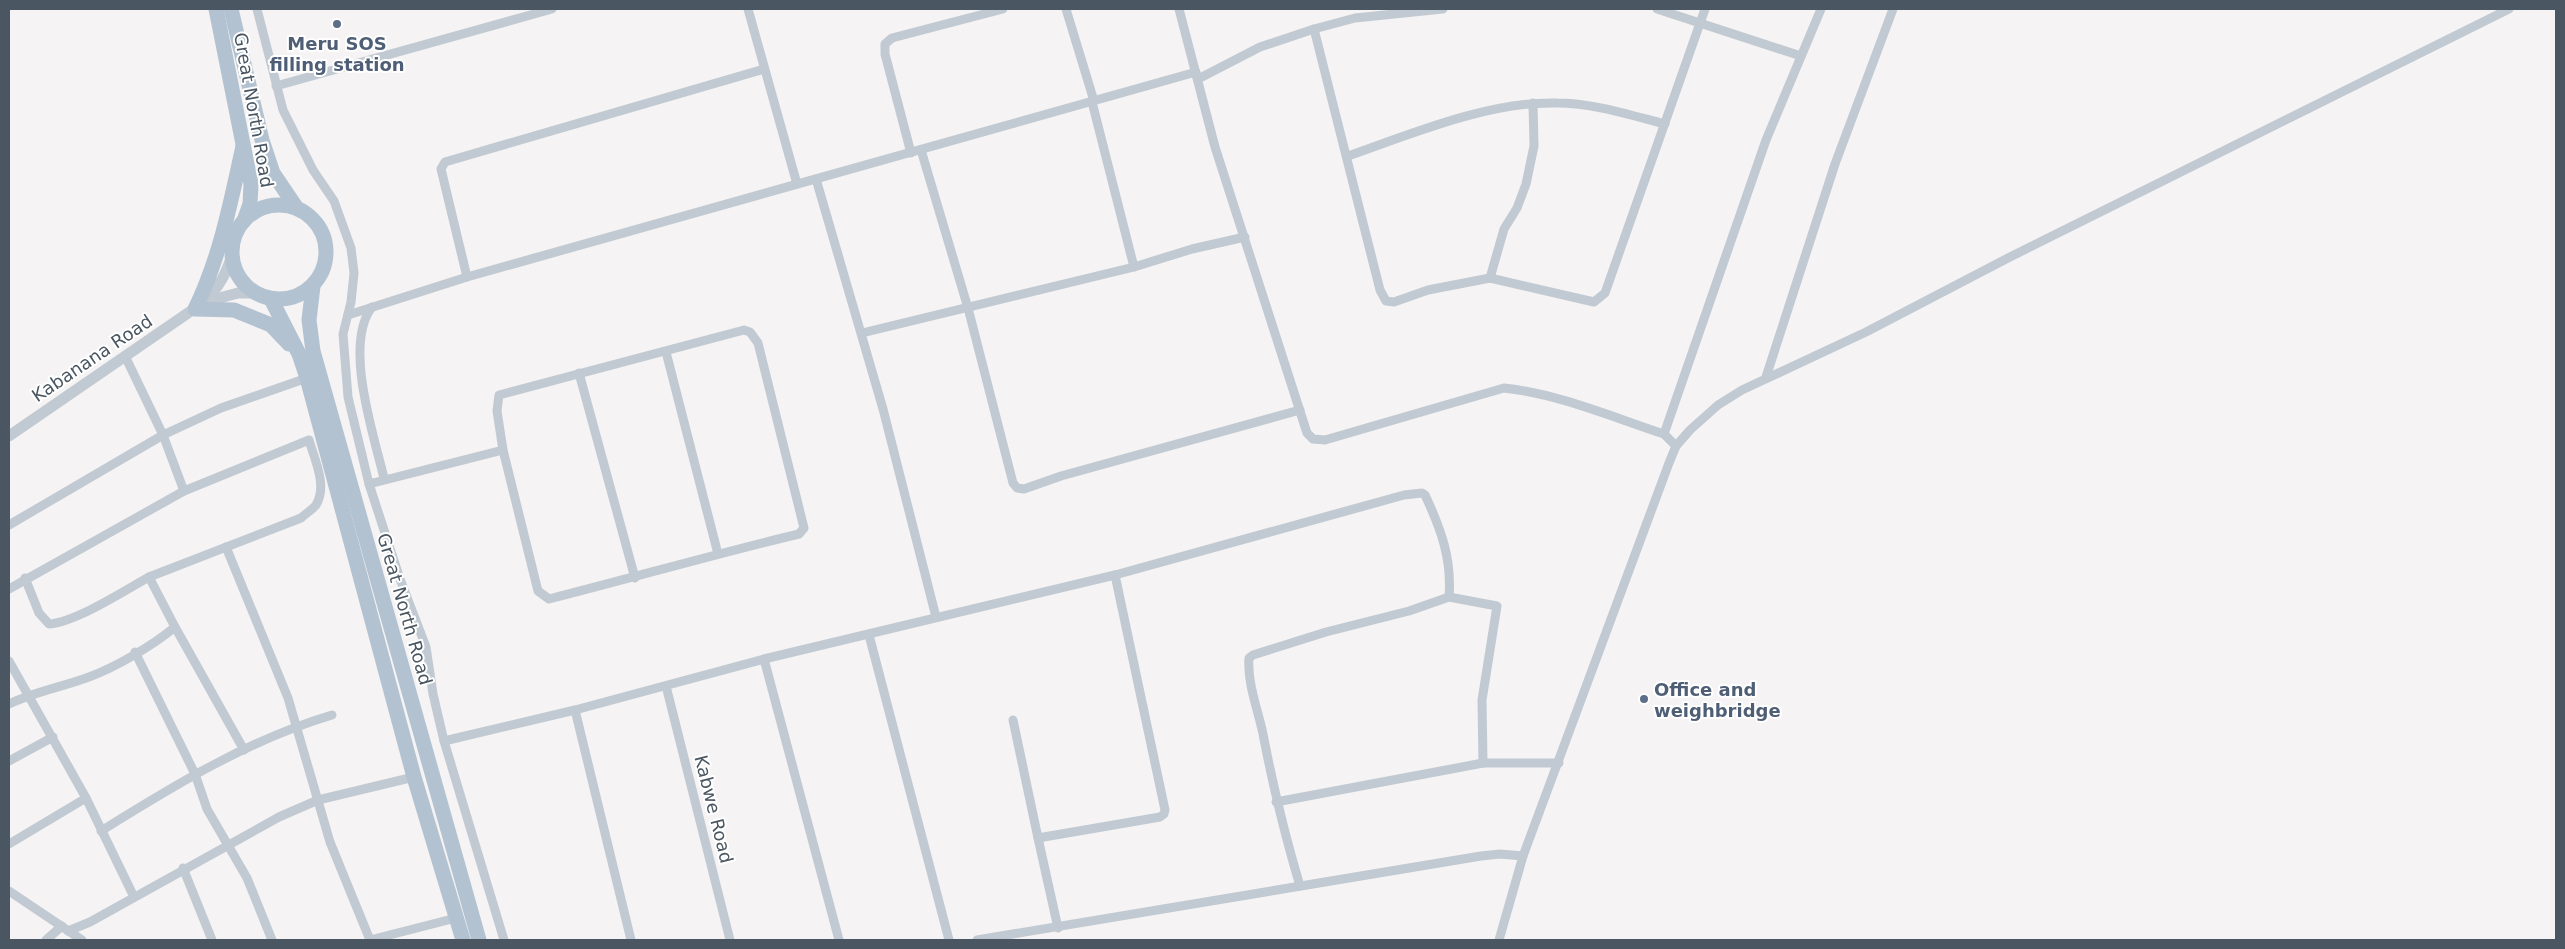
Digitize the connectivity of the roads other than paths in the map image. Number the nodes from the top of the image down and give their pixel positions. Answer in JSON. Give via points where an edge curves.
{"nodes":[{"id":1,"x":216,"y":9,"type":"edge"},
{"id":2,"x":231,"y":9,"type":"edge"},
{"id":3,"x":257,"y":9,"type":"edge"},
{"id":4,"x":552,"y":9,"type":"edge"},
{"id":5,"x":748,"y":9,"type":"edge"},
{"id":6,"x":1003,"y":9,"type":"edge"},
{"id":7,"x":1066,"y":9,"type":"edge"},
{"id":8,"x":1179,"y":9,"type":"edge"},
{"id":9,"x":1443,"y":9,"type":"edge"},
{"id":10,"x":1657,"y":9,"type":"edge"},
{"id":11,"x":1705,"y":9,"type":"edge"},
{"id":12,"x":1821,"y":9,"type":"edge"},
{"id":13,"x":1893,"y":9,"type":"edge"},
{"id":14,"x":2509,"y":9,"type":"edge"},
{"id":15,"x":1414,"y":11,"type":"edge"},
{"id":16,"x":1700,"y":23,"type":"junction"},
{"id":17,"x":1314,"y":29,"type":"junction"},
{"id":18,"x":1801,"y":56,"type":"junction"},
{"id":19,"x":764,"y":69,"type":"junction"},
{"id":20,"x":1197,"y":75,"type":"junction"},
{"id":21,"x":276,"y":86,"type":"junction"},
{"id":22,"x":1093,"y":101,"type":"junction"},
{"id":23,"x":1533,"y":103,"type":"junction"},
{"id":24,"x":1665,"y":124,"type":"junction"},
{"id":25,"x":243,"y":146,"type":"junction"},
{"id":26,"x":921,"y":150,"type":"junction"},
{"id":27,"x":911,"y":153,"type":"junction"},
{"id":28,"x":1348,"y":156,"type":"junction"},
{"id":29,"x":816,"y":179,"type":"junction"},
{"id":30,"x":796,"y":184,"type":"junction"},
{"id":31,"x":296,"y":208,"type":"junction"},
{"id":32,"x":245,"y":218,"type":"junction"},
{"id":33,"x":1245,"y":237,"type":"junction"},
{"id":34,"x":233,"y":252,"type":"junction"},
{"id":35,"x":1134,"y":267,"type":"junction"},
{"id":36,"x":467,"y":277,"type":"junction"},
{"id":37,"x":1490,"y":278,"type":"junction"},
{"id":38,"x":312,"y":286,"type":"junction"},
{"id":39,"x":256,"y":294,"type":"junction"},
{"id":40,"x":272,"y":299,"type":"junction"},
{"id":41,"x":199,"y":306,"type":"junction"},
{"id":42,"x":372,"y":307,"type":"junction"},
{"id":43,"x":968,"y":308,"type":"junction"},
{"id":44,"x":348,"y":315,"type":"junction"},
{"id":45,"x":862,"y":333,"type":"junction"},
{"id":46,"x":666,"y":352,"type":"junction"},
{"id":47,"x":299,"y":354,"type":"junction"},
{"id":48,"x":125,"y":356,"type":"junction"},
{"id":49,"x":579,"y":373,"type":"junction"},
{"id":50,"x":1766,"y":377,"type":"junction"},
{"id":51,"x":307,"y":378,"type":"junction"},
{"id":52,"x":1300,"y":410,"type":"junction"},
{"id":53,"x":1664,"y":434,"type":"junction"},
{"id":54,"x":163,"y":435,"type":"junction"},
{"id":55,"x":9,"y":436,"type":"edge"},
{"id":56,"x":1676,"y":446,"type":"junction"},
{"id":57,"x":503,"y":450,"type":"junction"},
{"id":58,"x":384,"y":478,"type":"junction"},
{"id":59,"x":369,"y":484,"type":"junction"},
{"id":60,"x":184,"y":491,"type":"junction"},
{"id":61,"x":9,"y":526,"type":"edge"},
{"id":62,"x":226,"y":547,"type":"junction"},
{"id":63,"x":718,"y":554,"type":"junction"},
{"id":64,"x":1115,"y":575,"type":"junction"},
{"id":65,"x":149,"y":577,"type":"junction"},
{"id":66,"x":25,"y":578,"type":"junction"},
{"id":67,"x":634,"y":578,"type":"junction"},
{"id":68,"x":9,"y":589,"type":"edge"},
{"id":69,"x":1449,"y":597,"type":"junction"},
{"id":70,"x":936,"y":617,"type":"junction"},
{"id":71,"x":175,"y":627,"type":"junction"},
{"id":72,"x":870,"y":635,"type":"junction"},
{"id":73,"x":135,"y":652,"type":"junction"},
{"id":74,"x":764,"y":658,"type":"junction"},
{"id":75,"x":9,"y":661,"type":"edge"},
{"id":76,"x":666,"y":686,"type":"junction"},
{"id":77,"x":28,"y":695,"type":"junction"},
{"id":78,"x":9,"y":704,"type":"edge"},
{"id":79,"x":575,"y":710,"type":"junction"},
{"id":80,"x":332,"y":715,"type":"dead end"},
{"id":81,"x":1014,"y":720,"type":"dead end"},
{"id":82,"x":296,"y":726,"type":"junction"},
{"id":83,"x":53,"y":737,"type":"junction"},
{"id":84,"x":444,"y":741,"type":"junction"},
{"id":85,"x":244,"y":750,"type":"junction"},
{"id":86,"x":9,"y":761,"type":"edge"},
{"id":87,"x":1483,"y":763,"type":"junction"},
{"id":88,"x":1559,"y":763,"type":"junction"},
{"id":89,"x":195,"y":774,"type":"junction"},
{"id":90,"x":414,"y":777,"type":"junction"},
{"id":91,"x":86,"y":798,"type":"junction"},
{"id":92,"x":318,"y":800,"type":"junction"},
{"id":93,"x":1276,"y":802,"type":"junction"},
{"id":94,"x":101,"y":831,"type":"junction"},
{"id":95,"x":1038,"y":838,"type":"junction"},
{"id":96,"x":9,"y":844,"type":"edge"},
{"id":97,"x":228,"y":845,"type":"junction"},
{"id":98,"x":1523,"y":856,"type":"junction"},
{"id":99,"x":183,"y":868,"type":"junction"},
{"id":100,"x":1300,"y":886,"type":"junction"},
{"id":101,"x":9,"y":891,"type":"edge"},
{"id":102,"x":134,"y":897,"type":"junction"},
{"id":103,"x":456,"y":918,"type":"junction"},
{"id":104,"x":1058,"y":928,"type":"junction"},
{"id":105,"x":65,"y":929,"type":"junction"},
{"id":106,"x":46,"y":940,"type":"edge"},
{"id":107,"x":82,"y":940,"type":"edge"},
{"id":108,"x":212,"y":940,"type":"edge"},
{"id":109,"x":272,"y":940,"type":"edge"},
{"id":110,"x":370,"y":940,"type":"edge"},
{"id":111,"x":463,"y":940,"type":"edge"},
{"id":112,"x":479,"y":940,"type":"edge"},
{"id":113,"x":504,"y":940,"type":"edge"},
{"id":114,"x":631,"y":940,"type":"edge"},
{"id":115,"x":730,"y":940,"type":"edge"},
{"id":116,"x":839,"y":940,"type":"edge"},
{"id":117,"x":949,"y":940,"type":"edge"},
{"id":118,"x":977,"y":940,"type":"edge"},
{"id":119,"x":1499,"y":940,"type":"edge"}],
"edges":[{"from":1,"to":25,"type":"main road","name":"Great North Road"},
{"from":2,"to":31,"type":"main road","name":"Great North Road","via":[[273,174]]},
{"from":3,"to":21,"type":"street"},
{"from":4,"to":21,"type":"street"},
{"from":5,"to":19,"type":"street"},
{"from":6,"to":27,"type":"street","via":[[892,38],[885,44]]},
{"from":7,"to":22,"type":"street"},
{"from":8,"to":20,"type":"street"},
{"from":9,"to":15,"type":"street"},
{"from":10,"to":16,"type":"street"},
{"from":11,"to":16,"type":"street"},
{"from":12,"to":18,"type":"street"},
{"from":13,"to":50,"type":"street","via":[[1835,164]]},
{"from":14,"to":50,"type":"street","via":[[1866,332]]},
{"from":15,"to":17,"type":"street","via":[[1355,18]]},
{"from":16,"to":18,"type":"street"},
{"from":16,"to":24,"type":"street"},
{"from":17,"to":20,"type":"street","via":[[1260,47]]},
{"from":17,"to":28,"type":"street"},
{"from":18,"to":53,"type":"street","via":[[1766,140]]},
{"from":19,"to":30,"type":"street"},
{"from":19,"to":36,"type":"street","via":[[445,162],[441,169]]},
{"from":20,"to":22,"type":"street"},
{"from":20,"to":33,"type":"street","via":[[1215,147]]},
{"from":21,"to":44,"type":"street","via":[[295,137],[334,201],[352,248],[354,273]]},
{"from":22,"to":26,"type":"street"},
{"from":22,"to":35,"type":"street"},
{"from":23,"to":24,"type":"street","via":[[1587,106]]},
{"from":23,"to":28,"type":"street","via":[[1400,136]]},
{"from":23,"to":37,"type":"street","via":[[1534,146],[1526,184],[1504,229]]},
{"from":24,"to":37,"type":"street","via":[[1612,276],[1600,299],[1587,302]]},
{"from":25,"to":32,"type":"main road","name":"Great North Road","via":[[251,184]]},
{"from":25,"to":41,"type":"main road"},
{"from":26,"to":27,"type":"street"},
{"from":26,"to":43,"type":"street"},
{"from":27,"to":29,"type":"street"},
{"from":28,"to":37,"type":"street","via":[[1380,290],[1386,301],[1394,302],[1428,290]]},
{"from":29,"to":30,"type":"street"},
{"from":29,"to":45,"type":"street"},
{"from":30,"to":36,"type":"street"},
{"from":31,"to":32,"type":"main road","via":[[273,204]]},
{"from":31,"to":38,"type":"main road","via":[[318,226],[325,246],[323,268]]},
{"from":32,"to":34,"type":"main road","via":[[234,240]]},
{"from":33,"to":35,"type":"street"},
{"from":33,"to":52,"type":"street"},
{"from":34,"to":39,"type":"main road","via":[[239,276]]},
{"from":34,"to":41,"type":"street","via":[[217,288]]},
{"from":35,"to":43,"type":"street"},
{"from":36,"to":42,"type":"street"},
{"from":38,"to":40,"type":"main road","via":[[290,298]]},
{"from":38,"to":112,"type":"main road","name":"Great North Road","via":[[309,320],[313,351]]},
{"from":39,"to":40,"type":"main road"},
{"from":39,"to":41,"type":"street","via":[[221,296]]},
{"from":40,"to":47,"type":"main road","name":"Great North Road"},
{"from":41,"to":47,"type":"main road","via":[[234,310],[271,325]]},
{"from":41,"to":48,"type":"street","name":"Kabanana Road"},
{"from":42,"to":44,"type":"street"},
{"from":42,"to":58,"type":"street","via":[[362,336],[362,385]]},
{"from":43,"to":45,"type":"street"},
{"from":43,"to":52,"type":"street","via":[[1013,483],[1017,488]]},
{"from":44,"to":59,"type":"street","via":[[343,334],[348,397]]},
{"from":45,"to":70,"type":"street"},
{"from":46,"to":49,"type":"street"},
{"from":46,"to":63,"type":"street"},
{"from":46,"to":63,"type":"street","via":[[744,330],[750,332],[758,343],[804,528],[799,534]]},
{"from":47,"to":51,"type":"main road","name":"Great North Road"},
{"from":48,"to":54,"type":"street"},
{"from":48,"to":55,"type":"street","name":"Kabanana Road"},
{"from":49,"to":57,"type":"street","via":[[499,394],[497,412]]},
{"from":49,"to":67,"type":"street"},
{"from":50,"to":56,"type":"street","via":[[1718,405]]},
{"from":51,"to":54,"type":"street","via":[[221,408]]},
{"from":51,"to":90,"type":"main road","name":"Great North Road"},
{"from":52,"to":53,"type":"street","via":[[1307,433],[1325,440],[1504,388],[1556,398]]},
{"from":53,"to":56,"type":"street"},
{"from":54,"to":60,"type":"street"},
{"from":54,"to":61,"type":"street"},
{"from":56,"to":88,"type":"street"},
{"from":57,"to":58,"type":"street"},
{"from":57,"to":67,"type":"street","via":[[541,594],[549,599]]},
{"from":58,"to":59,"type":"street"},
{"from":59,"to":84,"type":"street","via":[[426,647],[432,694]]},
{"from":60,"to":62,"type":"street","via":[[309,440],[320,477],[316,505],[301,518]]},
{"from":60,"to":66,"type":"street"},
{"from":62,"to":65,"type":"street"},
{"from":62,"to":82,"type":"street","via":[[288,698]]},
{"from":63,"to":67,"type":"street"},
{"from":64,"to":69,"type":"street","via":[[1404,495],[1422,493],[1440,527],[1448,554]]},
{"from":64,"to":70,"type":"street"},
{"from":64,"to":95,"type":"street","via":[[1164,814]]},
{"from":65,"to":66,"type":"street","via":[[76,616],[50,624],[39,613]]},
{"from":65,"to":71,"type":"street"},
{"from":66,"to":68,"type":"street"},
{"from":69,"to":87,"type":"street","via":[[1496,606],[1498,611],[1482,700]]},
{"from":69,"to":93,"type":"street","via":[[1249,658]]},
{"from":70,"to":72,"type":"street"},
{"from":71,"to":73,"type":"street"},
{"from":71,"to":85,"type":"street"},
{"from":72,"to":74,"type":"street"},
{"from":72,"to":117,"type":"street"},
{"from":73,"to":77,"type":"street","via":[[89,677]]},
{"from":73,"to":89,"type":"street"},
{"from":74,"to":76,"type":"street"},
{"from":74,"to":116,"type":"street"},
{"from":75,"to":77,"type":"street"},
{"from":76,"to":79,"type":"street"},
{"from":76,"to":115,"type":"street","name":"Kabwe Road"},
{"from":77,"to":78,"type":"street"},
{"from":77,"to":83,"type":"street"},
{"from":79,"to":84,"type":"street"},
{"from":79,"to":114,"type":"street"},
{"from":80,"to":82,"type":"street"},
{"from":81,"to":95,"type":"street"},
{"from":82,"to":85,"type":"street"},
{"from":82,"to":92,"type":"street"},
{"from":83,"to":86,"type":"street"},
{"from":83,"to":91,"type":"street"},
{"from":84,"to":113,"type":"street"},
{"from":85,"to":89,"type":"street"},
{"from":87,"to":88,"type":"street"},
{"from":87,"to":93,"type":"street"},
{"from":88,"to":98,"type":"street"},
{"from":89,"to":94,"type":"street"},
{"from":89,"to":97,"type":"street","via":[[207,809]]},
{"from":90,"to":92,"type":"street"},
{"from":90,"to":103,"type":"main road","name":"Great North Road"},
{"from":91,"to":94,"type":"street"},
{"from":91,"to":96,"type":"street"},
{"from":92,"to":97,"type":"street"},
{"from":92,"to":110,"type":"street","via":[[330,842]]},
{"from":93,"to":100,"type":"street"},
{"from":94,"to":102,"type":"street"},
{"from":95,"to":104,"type":"street"},
{"from":97,"to":99,"type":"street"},
{"from":97,"to":109,"type":"street","via":[[247,878]]},
{"from":98,"to":100,"type":"street","via":[[1481,856]]},
{"from":98,"to":119,"type":"street"},
{"from":99,"to":102,"type":"street"},
{"from":99,"to":108,"type":"street"},
{"from":100,"to":104,"type":"street"},
{"from":101,"to":105,"type":"street"},
{"from":102,"to":105,"type":"street","via":[[90,922]]},
{"from":103,"to":110,"type":"street"},
{"from":103,"to":111,"type":"main road","name":"Great North Road"},
{"from":104,"to":118,"type":"street"},
{"from":105,"to":106,"type":"street"},
{"from":105,"to":107,"type":"street"}]}
